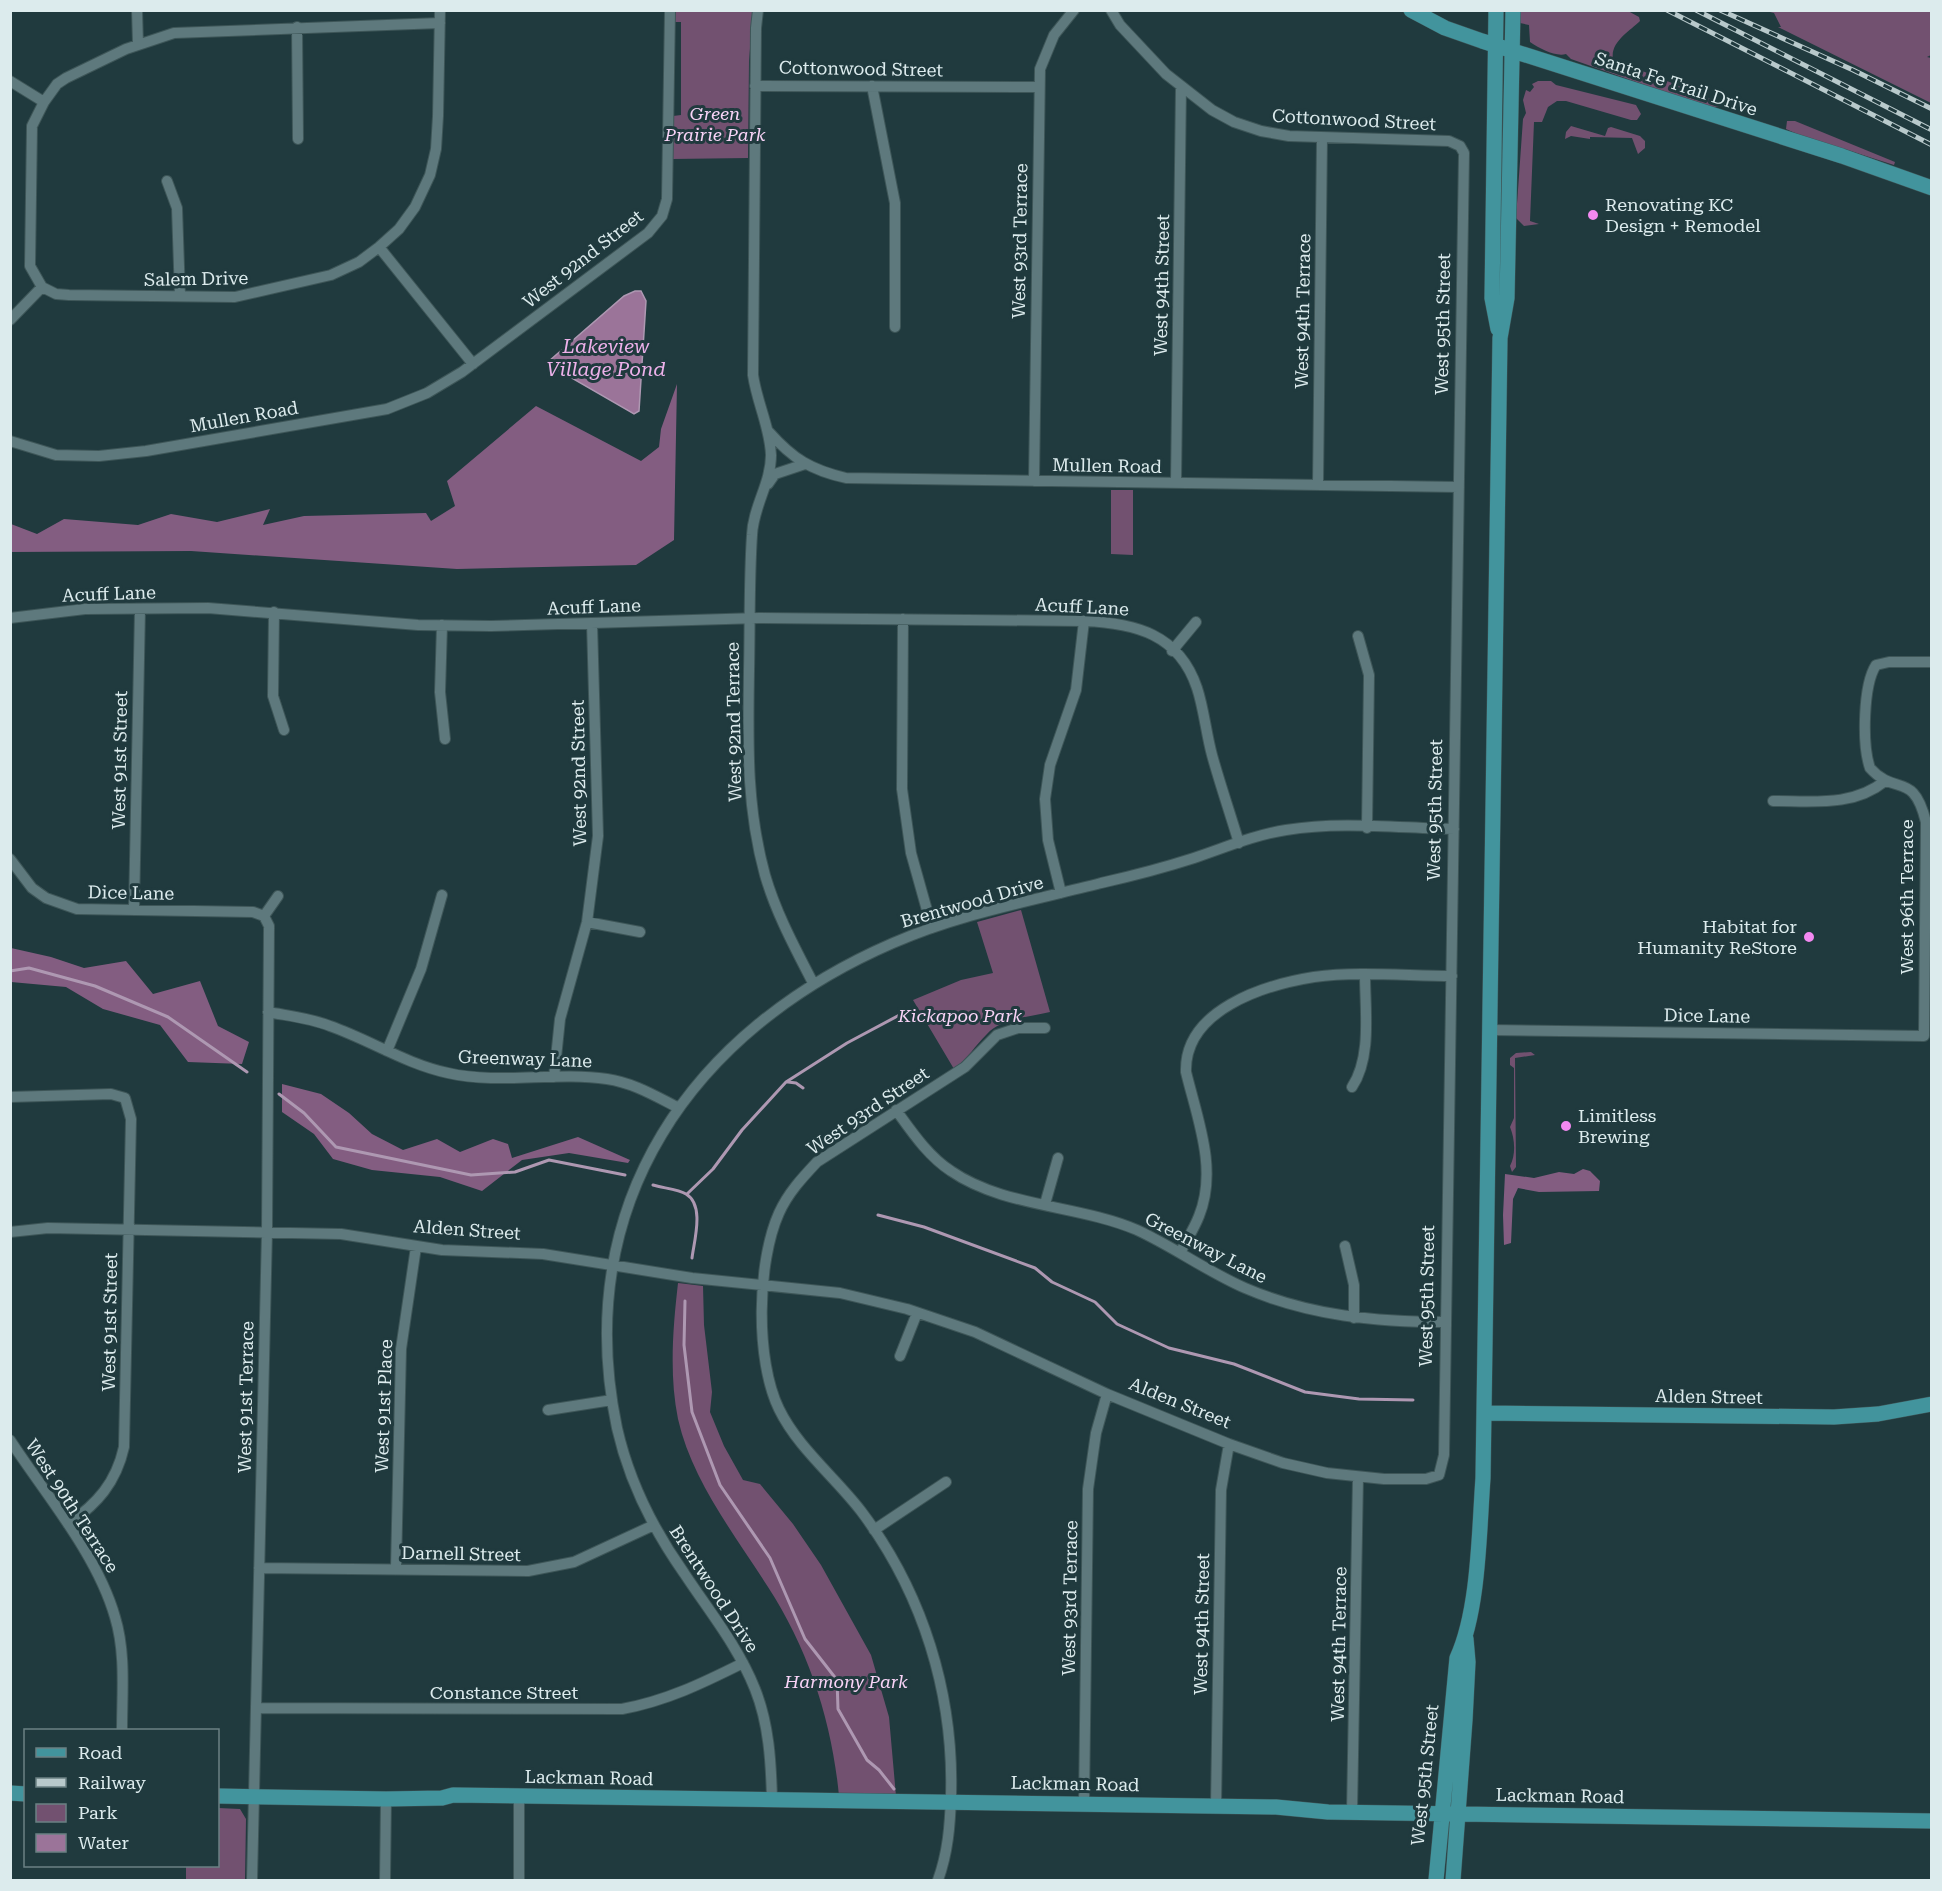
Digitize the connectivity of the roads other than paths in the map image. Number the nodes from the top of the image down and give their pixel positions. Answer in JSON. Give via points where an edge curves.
{"nodes":[{"id":1,"x":137,"y":10,"type":"edge"},
{"id":2,"x":440,"y":10,"type":"edge"},
{"id":3,"x":670,"y":10,"type":"edge"},
{"id":4,"x":758,"y":10,"type":"edge"},
{"id":5,"x":1074,"y":10,"type":"edge"},
{"id":6,"x":1111,"y":10,"type":"edge"},
{"id":7,"x":1411,"y":10,"type":"edge"},
{"id":8,"x":1496,"y":10,"type":"edge"},
{"id":9,"x":1513,"y":10,"type":"edge"},
{"id":10,"x":440,"y":23,"type":"junction"},
{"id":11,"x":297,"y":27,"type":"junction"},
{"id":12,"x":138,"y":44,"type":"junction"},
{"id":13,"x":1495,"y":44,"type":"junction"},
{"id":14,"x":1512,"y":50,"type":"junction"},
{"id":15,"x":10,"y":81,"type":"edge"},
{"id":16,"x":755,"y":86,"type":"junction"},
{"id":17,"x":872,"y":86,"type":"junction"},
{"id":18,"x":1181,"y":86,"type":"junction"},
{"id":19,"x":1039,"y":87,"type":"junction"},
{"id":20,"x":44,"y":102,"type":"junction"},
{"id":21,"x":1322,"y":138,"type":"junction"},
{"id":22,"x":298,"y":139,"type":"dead end"},
{"id":23,"x":1460,"y":146,"type":"joint"},
{"id":24,"x":167,"y":181,"type":"dead end"},
{"id":25,"x":1932,"y":188,"type":"edge"},
{"id":26,"x":379,"y":247,"type":"junction"},
{"id":27,"x":42,"y":287,"type":"junction"},
{"id":28,"x":180,"y":296,"type":"junction"},
{"id":29,"x":10,"y":320,"type":"edge"},
{"id":30,"x":895,"y":327,"type":"dead end"},
{"id":31,"x":1500,"y":338,"type":"junction"},
{"id":32,"x":473,"y":364,"type":"junction"},
{"id":33,"x":769,"y":432,"type":"junction"},
{"id":34,"x":10,"y":441,"type":"edge"},
{"id":35,"x":805,"y":464,"type":"junction"},
{"id":36,"x":1034,"y":482,"type":"junction"},
{"id":37,"x":1176,"y":483,"type":"junction"},
{"id":38,"x":1318,"y":485,"type":"junction"},
{"id":39,"x":766,"y":486,"type":"junction"},
{"id":40,"x":1459,"y":487,"type":"junction"},
{"id":41,"x":140,"y":609,"type":"junction"},
{"id":42,"x":274,"y":612,"type":"junction"},
{"id":43,"x":10,"y":618,"type":"edge"},
{"id":44,"x":749,"y":619,"type":"junction"},
{"id":45,"x":903,"y":619,"type":"junction"},
{"id":46,"x":1084,"y":621,"type":"junction"},
{"id":47,"x":1196,"y":622,"type":"dead end"},
{"id":48,"x":592,"y":623,"type":"junction"},
{"id":49,"x":442,"y":625,"type":"junction"},
{"id":50,"x":1358,"y":636,"type":"dead end"},
{"id":51,"x":1172,"y":651,"type":"junction"},
{"id":52,"x":1932,"y":662,"type":"edge"},
{"id":53,"x":284,"y":730,"type":"dead end"},
{"id":54,"x":445,"y":739,"type":"dead end"},
{"id":55,"x":1885,"y":781,"type":"junction"},
{"id":56,"x":1773,"y":801,"type":"dead end"},
{"id":57,"x":1929,"y":822,"type":"edge"},
{"id":58,"x":1367,"y":828,"type":"junction"},
{"id":59,"x":1454,"y":829,"type":"junction"},
{"id":60,"x":1239,"y":843,"type":"junction"},
{"id":61,"x":12,"y":862,"type":"edge"},
{"id":62,"x":1061,"y":893,"type":"junction"},
{"id":63,"x":442,"y":895,"type":"dead end"},
{"id":64,"x":278,"y":896,"type":"dead end"},
{"id":65,"x":134,"y":910,"type":"junction"},
{"id":66,"x":264,"y":916,"type":"junction"},
{"id":67,"x":587,"y":922,"type":"junction"},
{"id":68,"x":932,"y":928,"type":"junction"},
{"id":69,"x":640,"y":932,"type":"dead end"},
{"id":70,"x":1365,"y":975,"type":"junction"},
{"id":71,"x":1452,"y":976,"type":"junction"},
{"id":72,"x":813,"y":983,"type":"junction"},
{"id":73,"x":268,"y":1012,"type":"junction"},
{"id":74,"x":1045,"y":1028,"type":"dead end"},
{"id":75,"x":1490,"y":1030,"type":"junction"},
{"id":76,"x":1924,"y":1036,"type":"joint"},
{"id":77,"x":387,"y":1051,"type":"junction"},
{"id":78,"x":554,"y":1077,"type":"junction"},
{"id":79,"x":1352,"y":1087,"type":"dead end"},
{"id":80,"x":10,"y":1097,"type":"edge"},
{"id":81,"x":679,"y":1108,"type":"junction"},
{"id":82,"x":896,"y":1110,"type":"junction"},
{"id":83,"x":1058,"y":1158,"type":"dead end"},
{"id":84,"x":1045,"y":1204,"type":"junction"},
{"id":85,"x":129,"y":1229,"type":"junction"},
{"id":86,"x":267,"y":1231,"type":"junction"},
{"id":87,"x":10,"y":1232,"type":"edge"},
{"id":88,"x":1345,"y":1246,"type":"dead end"},
{"id":89,"x":416,"y":1247,"type":"junction"},
{"id":90,"x":1179,"y":1253,"type":"junction"},
{"id":91,"x":614,"y":1264,"type":"junction"},
{"id":92,"x":765,"y":1284,"type":"junction"},
{"id":93,"x":917,"y":1313,"type":"junction"},
{"id":94,"x":1354,"y":1318,"type":"junction"},
{"id":95,"x":1446,"y":1323,"type":"junction"},
{"id":96,"x":900,"y":1356,"type":"dead end"},
{"id":97,"x":1107,"y":1394,"type":"junction"},
{"id":98,"x":612,"y":1400,"type":"junction"},
{"id":99,"x":1932,"y":1404,"type":"edge"},
{"id":100,"x":548,"y":1410,"type":"dead end"},
{"id":101,"x":1484,"y":1413,"type":"junction"},
{"id":102,"x":10,"y":1440,"type":"edge"},
{"id":103,"x":1229,"y":1444,"type":"junction"},
{"id":104,"x":1439,"y":1475,"type":"joint"},
{"id":105,"x":1358,"y":1477,"type":"junction"},
{"id":106,"x":946,"y":1482,"type":"dead end"},
{"id":107,"x":68,"y":1524,"type":"junction"},
{"id":108,"x":654,"y":1525,"type":"junction"},
{"id":109,"x":874,"y":1530,"type":"junction"},
{"id":110,"x":259,"y":1568,"type":"junction"},
{"id":111,"x":396,"y":1569,"type":"junction"},
{"id":112,"x":1466,"y":1639,"type":"junction"},
{"id":113,"x":743,"y":1663,"type":"junction"},
{"id":114,"x":256,"y":1708,"type":"junction"},
{"id":115,"x":122,"y":1729,"type":"edge"},
{"id":116,"x":219,"y":1796,"type":"edge"},
{"id":117,"x":254,"y":1796,"type":"junction"},
{"id":118,"x":519,"y":1796,"type":"junction"},
{"id":119,"x":386,"y":1799,"type":"junction"},
{"id":120,"x":772,"y":1799,"type":"junction"},
{"id":121,"x":951,"y":1802,"type":"junction"},
{"id":122,"x":1084,"y":1804,"type":"junction"},
{"id":123,"x":1216,"y":1806,"type":"junction"},
{"id":124,"x":1352,"y":1812,"type":"junction"},
{"id":125,"x":1440,"y":1814,"type":"junction"},
{"id":126,"x":1459,"y":1814,"type":"junction"},
{"id":127,"x":1932,"y":1821,"type":"edge"},
{"id":128,"x":252,"y":1881,"type":"edge"},
{"id":129,"x":385,"y":1881,"type":"edge"},
{"id":130,"x":519,"y":1881,"type":"edge"},
{"id":131,"x":938,"y":1881,"type":"edge"},
{"id":132,"x":1436,"y":1881,"type":"edge"},
{"id":133,"x":1453,"y":1881,"type":"edge"}],
"edges":[{"from":1,"to":12,"type":"street"},
{"from":2,"to":10,"type":"street"},
{"from":3,"to":32,"type":"street","name":"West 92nd Street","via":[[667,199],[662,216],[648,233]]},
{"from":4,"to":16,"type":"street","name":"West 92nd Terrace"},
{"from":5,"to":19,"type":"street","name":"West 93rd Terrace","via":[[1045,53]]},
{"from":6,"to":18,"type":"street","name":"Cottonwood Street","via":[[1130,36]]},
{"from":7,"to":13,"type":"main road","name":"Santa Fe Trail Drive","via":[[1445,28]]},
{"from":8,"to":13,"type":"main road","name":"West 95th Street"},
{"from":9,"to":14,"type":"main road","name":"West 95th Street"},
{"from":10,"to":11,"type":"street"},
{"from":10,"to":26,"type":"street","via":[[436,149],[430,175],[410,214]]},
{"from":11,"to":12,"type":"street","via":[[174,33]]},
{"from":11,"to":22,"type":"street"},
{"from":12,"to":20,"type":"street","via":[[66,78]]},
{"from":13,"to":14,"type":"main road","name":"Santa Fe Trail Drive"},
{"from":13,"to":31,"type":"main road","name":"West 95th Street","via":[[1492,298]]},
{"from":14,"to":25,"type":"main road","name":"Santa Fe Trail Drive"},
{"from":14,"to":31,"type":"main road","name":"West 95th Street","via":[[1507,298]]},
{"from":15,"to":20,"type":"street"},
{"from":16,"to":17,"type":"street","name":"Cottonwood Street"},
{"from":16,"to":33,"type":"street","name":"West 92nd Terrace","via":[[753,375]]},
{"from":17,"to":19,"type":"street","name":"Cottonwood Street"},
{"from":17,"to":30,"type":"street","via":[[895,203]]},
{"from":18,"to":21,"type":"street","name":"Cottonwood Street","via":[[1212,110],[1243,125],[1289,136]]},
{"from":18,"to":37,"type":"street","name":"West 94th Street"},
{"from":19,"to":36,"type":"street","name":"West 93rd Terrace"},
{"from":20,"to":27,"type":"street","via":[[32,126],[29,255],[30,266]]},
{"from":21,"to":23,"type":"street","name":"Cottonwood Street","via":[[1449,141]]},
{"from":21,"to":38,"type":"street","name":"West 94th Terrace"},
{"from":23,"to":40,"type":"street","name":"West 95th Street","via":[[1465,164]]},
{"from":24,"to":28,"type":"street","via":[[177,208]]},
{"from":26,"to":28,"type":"street","name":"Salem Drive","via":[[331,275],[255,294]]},
{"from":26,"to":32,"type":"street"},
{"from":27,"to":28,"type":"street","name":"Salem Drive","via":[[69,295]]},
{"from":27,"to":29,"type":"street"},
{"from":31,"to":75,"type":"main road","name":"West 95th Street"},
{"from":32,"to":34,"type":"street","name":"Mullen Road","via":[[427,393],[387,409],[146,451],[74,458]]},
{"from":33,"to":35,"type":"street","name":"Mullen Road","via":[[790,456]]},
{"from":33,"to":39,"type":"street","name":"West 92nd Terrace","via":[[771,458]]},
{"from":35,"to":36,"type":"street","name":"Mullen Road","via":[[846,478]]},
{"from":35,"to":39,"type":"street","via":[[775,474]]},
{"from":36,"to":37,"type":"street","name":"Mullen Road"},
{"from":37,"to":38,"type":"street","name":"Mullen Road"},
{"from":38,"to":40,"type":"street","name":"Mullen Road"},
{"from":39,"to":44,"type":"street","name":"West 92nd Terrace","via":[[752,532]]},
{"from":40,"to":59,"type":"street","name":"West 95th Street"},
{"from":41,"to":42,"type":"street","name":"Acuff Lane"},
{"from":41,"to":43,"type":"street","name":"Acuff Lane","via":[[85,609]]},
{"from":41,"to":65,"type":"street","name":"West 91st Street"},
{"from":42,"to":49,"type":"street","name":"Acuff Lane"},
{"from":42,"to":53,"type":"street","via":[[273,696]]},
{"from":44,"to":45,"type":"street","name":"Acuff Lane"},
{"from":44,"to":48,"type":"street","name":"Acuff Lane"},
{"from":44,"to":72,"type":"street","name":"West 92nd Terrace","via":[[748,776],[755,835],[777,909]]},
{"from":45,"to":46,"type":"street","name":"Acuff Lane"},
{"from":45,"to":68,"type":"street","via":[[902,789],[911,853]]},
{"from":46,"to":51,"type":"street","name":"Acuff Lane","via":[[1129,624],[1156,635]]},
{"from":46,"to":62,"type":"street","via":[[1076,690],[1050,765],[1044,799],[1048,840]]},
{"from":47,"to":51,"type":"street"},
{"from":48,"to":49,"type":"street","name":"Acuff Lane"},
{"from":48,"to":67,"type":"street","name":"West 92nd Street","via":[[599,813]]},
{"from":49,"to":54,"type":"street","via":[[440,692]]},
{"from":50,"to":58,"type":"street","via":[[1369,675]]},
{"from":51,"to":60,"type":"street","name":"Acuff Lane","via":[[1191,673],[1198,689],[1212,755]]},
{"from":52,"to":55,"type":"street","via":[[1882,663],[1875,665],[1869,675],[1867,760]]},
{"from":55,"to":56,"type":"street","via":[[1862,796],[1833,802]]},
{"from":55,"to":57,"type":"street","name":"West 96th Terrace","via":[[1909,787]]},
{"from":57,"to":76,"type":"street","name":"West 96th Terrace"},
{"from":58,"to":59,"type":"street","name":"Brentwood Drive"},
{"from":58,"to":60,"type":"street","name":"Brentwood Drive","via":[[1285,830]]},
{"from":59,"to":71,"type":"street","name":"West 95th Street"},
{"from":60,"to":62,"type":"street","name":"Brentwood Drive"},
{"from":61,"to":65,"type":"street","name":"Dice Lane","via":[[32,888],[60,904],[77,909]]},
{"from":62,"to":68,"type":"street","name":"Brentwood Drive"},
{"from":63,"to":77,"type":"street","via":[[421,969]]},
{"from":64,"to":66,"type":"street"},
{"from":65,"to":66,"type":"street","name":"Dice Lane","via":[[253,912]]},
{"from":66,"to":73,"type":"street","name":"West 91st Terrace","via":[[269,926]]},
{"from":67,"to":69,"type":"street"},
{"from":67,"to":78,"type":"street","name":"West 92nd Street","via":[[560,1019]]},
{"from":68,"to":72,"type":"street","name":"Brentwood Drive","via":[[864,956]]},
{"from":70,"to":71,"type":"street"},
{"from":70,"to":79,"type":"street","via":[[1364,1048]]},
{"from":70,"to":90,"type":"street","via":[[1314,977],[1259,992],[1212,1016],[1191,1040],[1186,1072],[1205,1149],[1207,1176],[1199,1216]]},
{"from":71,"to":95,"type":"street","name":"West 95th Street"},
{"from":72,"to":81,"type":"street","name":"Brentwood Drive","via":[[736,1041]]},
{"from":73,"to":77,"type":"street","name":"Greenway Lane","via":[[312,1020]]},
{"from":73,"to":86,"type":"street","name":"West 91st Terrace"},
{"from":74,"to":82,"type":"street","name":"West 93rd Street","via":[[1018,1028],[997,1035],[965,1067]]},
{"from":75,"to":76,"type":"street","name":"Dice Lane"},
{"from":75,"to":101,"type":"main road","name":"West 95th Street"},
{"from":77,"to":78,"type":"street","name":"Greenway Lane","via":[[426,1067],[460,1075]]},
{"from":78,"to":81,"type":"street","name":"Greenway Lane","via":[[619,1081],[642,1088]]},
{"from":80,"to":85,"type":"street","name":"West 91st Street","via":[[111,1094],[125,1098],[130,1119]]},
{"from":81,"to":91,"type":"street","name":"Brentwood Drive","via":[[644,1166],[630,1198]]},
{"from":82,"to":84,"type":"street","name":"Greenway Lane","via":[[922,1146],[949,1170],[978,1186]]},
{"from":82,"to":92,"type":"street","name":"West 93rd Street","via":[[817,1162],[798,1182],[778,1215]]},
{"from":83,"to":84,"type":"street"},
{"from":84,"to":90,"type":"street","name":"Greenway Lane","via":[[1137,1230]]},
{"from":85,"to":86,"type":"street","name":"Alden Street"},
{"from":85,"to":87,"type":"street","name":"Alden Street","via":[[48,1227]]},
{"from":85,"to":107,"type":"street","name":"West 91st Street","via":[[124,1448],[115,1477],[104,1494],[91,1509]]},
{"from":86,"to":89,"type":"street","name":"Alden Street","via":[[341,1234]]},
{"from":86,"to":110,"type":"street","name":"West 91st Terrace"},
{"from":88,"to":94,"type":"street","via":[[1354,1285]]},
{"from":89,"to":91,"type":"street","name":"Alden Street","via":[[543,1254]]},
{"from":89,"to":111,"type":"street","name":"West 91st Place","via":[[400,1349]]},
{"from":90,"to":94,"type":"street","name":"Greenway Lane","via":[[1246,1289],[1285,1303]]},
{"from":91,"to":92,"type":"street","name":"Alden Street","via":[[692,1278]]},
{"from":91,"to":98,"type":"street","name":"Brentwood Drive","via":[[607,1336]]},
{"from":92,"to":93,"type":"street","name":"Alden Street","via":[[840,1293]]},
{"from":92,"to":109,"type":"street","name":"West 93rd Street","via":[[762,1344],[771,1392],[792,1431]]},
{"from":93,"to":96,"type":"street"},
{"from":93,"to":97,"type":"street","name":"Alden Street","via":[[997,1341]]},
{"from":94,"to":95,"type":"street","name":"Greenway Lane"},
{"from":95,"to":104,"type":"street","name":"West 95th Street","via":[[1444,1455]]},
{"from":97,"to":103,"type":"street","name":"Alden Street"},
{"from":97,"to":122,"type":"street","name":"West 93rd Terrace","via":[[1096,1432],[1088,1489]]},
{"from":98,"to":100,"type":"street"},
{"from":98,"to":108,"type":"street","name":"Brentwood Drive","via":[[628,1467]]},
{"from":99,"to":101,"type":"main road","name":"Alden Street","via":[[1834,1418]]},
{"from":101,"to":112,"type":"main road","name":"West 95th Street","via":[[1479,1530]]},
{"from":102,"to":107,"type":"street","name":"West 90th Terrace"},
{"from":103,"to":105,"type":"street","name":"Alden Street","via":[[1283,1463]]},
{"from":103,"to":123,"type":"street","name":"West 94th Street","via":[[1221,1490]]},
{"from":104,"to":105,"type":"street","name":"Alden Street","via":[[1412,1480]]},
{"from":105,"to":124,"type":"street","name":"West 94th Terrace"},
{"from":106,"to":109,"type":"street"},
{"from":107,"to":115,"type":"street","name":"West 90th Terrace","via":[[105,1589],[116,1617],[122,1665]]},
{"from":108,"to":111,"type":"street","name":"Darnell Street","via":[[594,1555],[550,1568],[506,1572]]},
{"from":108,"to":113,"type":"street","name":"Brentwood Drive"},
{"from":109,"to":121,"type":"street","name":"West 93rd Street","via":[[903,1577],[931,1646],[948,1724]]},
{"from":110,"to":111,"type":"street","name":"Darnell Street"},
{"from":110,"to":114,"type":"street","name":"West 91st Terrace"},
{"from":112,"to":125,"type":"main road","name":"West 95th Street","via":[[1457,1658]]},
{"from":112,"to":126,"type":"main road","name":"West 95th Street"},
{"from":113,"to":114,"type":"street","name":"Constance Street","via":[[680,1694],[622,1709]]},
{"from":113,"to":120,"type":"street","name":"Brentwood Drive","via":[[765,1719]]},
{"from":114,"to":117,"type":"street","name":"West 91st Terrace"},
{"from":116,"to":117,"type":"main road","name":"Lackman Road"},
{"from":117,"to":119,"type":"main road","name":"Lackman Road"},
{"from":117,"to":128,"type":"street","name":"West 91st Terrace"},
{"from":118,"to":119,"type":"main road","name":"Lackman Road"},
{"from":118,"to":120,"type":"main road","name":"Lackman Road"},
{"from":118,"to":130,"type":"street"},
{"from":119,"to":129,"type":"street"},
{"from":120,"to":121,"type":"main road","name":"Lackman Road"},
{"from":121,"to":122,"type":"main road","name":"Lackman Road"},
{"from":121,"to":131,"type":"street","name":"West 93rd Street","via":[[949,1845]]},
{"from":122,"to":123,"type":"main road","name":"Lackman Road"},
{"from":123,"to":124,"type":"main road","name":"Lackman Road"},
{"from":124,"to":125,"type":"main road","name":"Lackman Road"},
{"from":125,"to":126,"type":"main road","name":"Lackman Road"},
{"from":125,"to":132,"type":"main road","name":"West 95th Street"},
{"from":126,"to":127,"type":"main road","name":"Lackman Road"},
{"from":126,"to":133,"type":"main road","name":"West 95th Street"}]}
